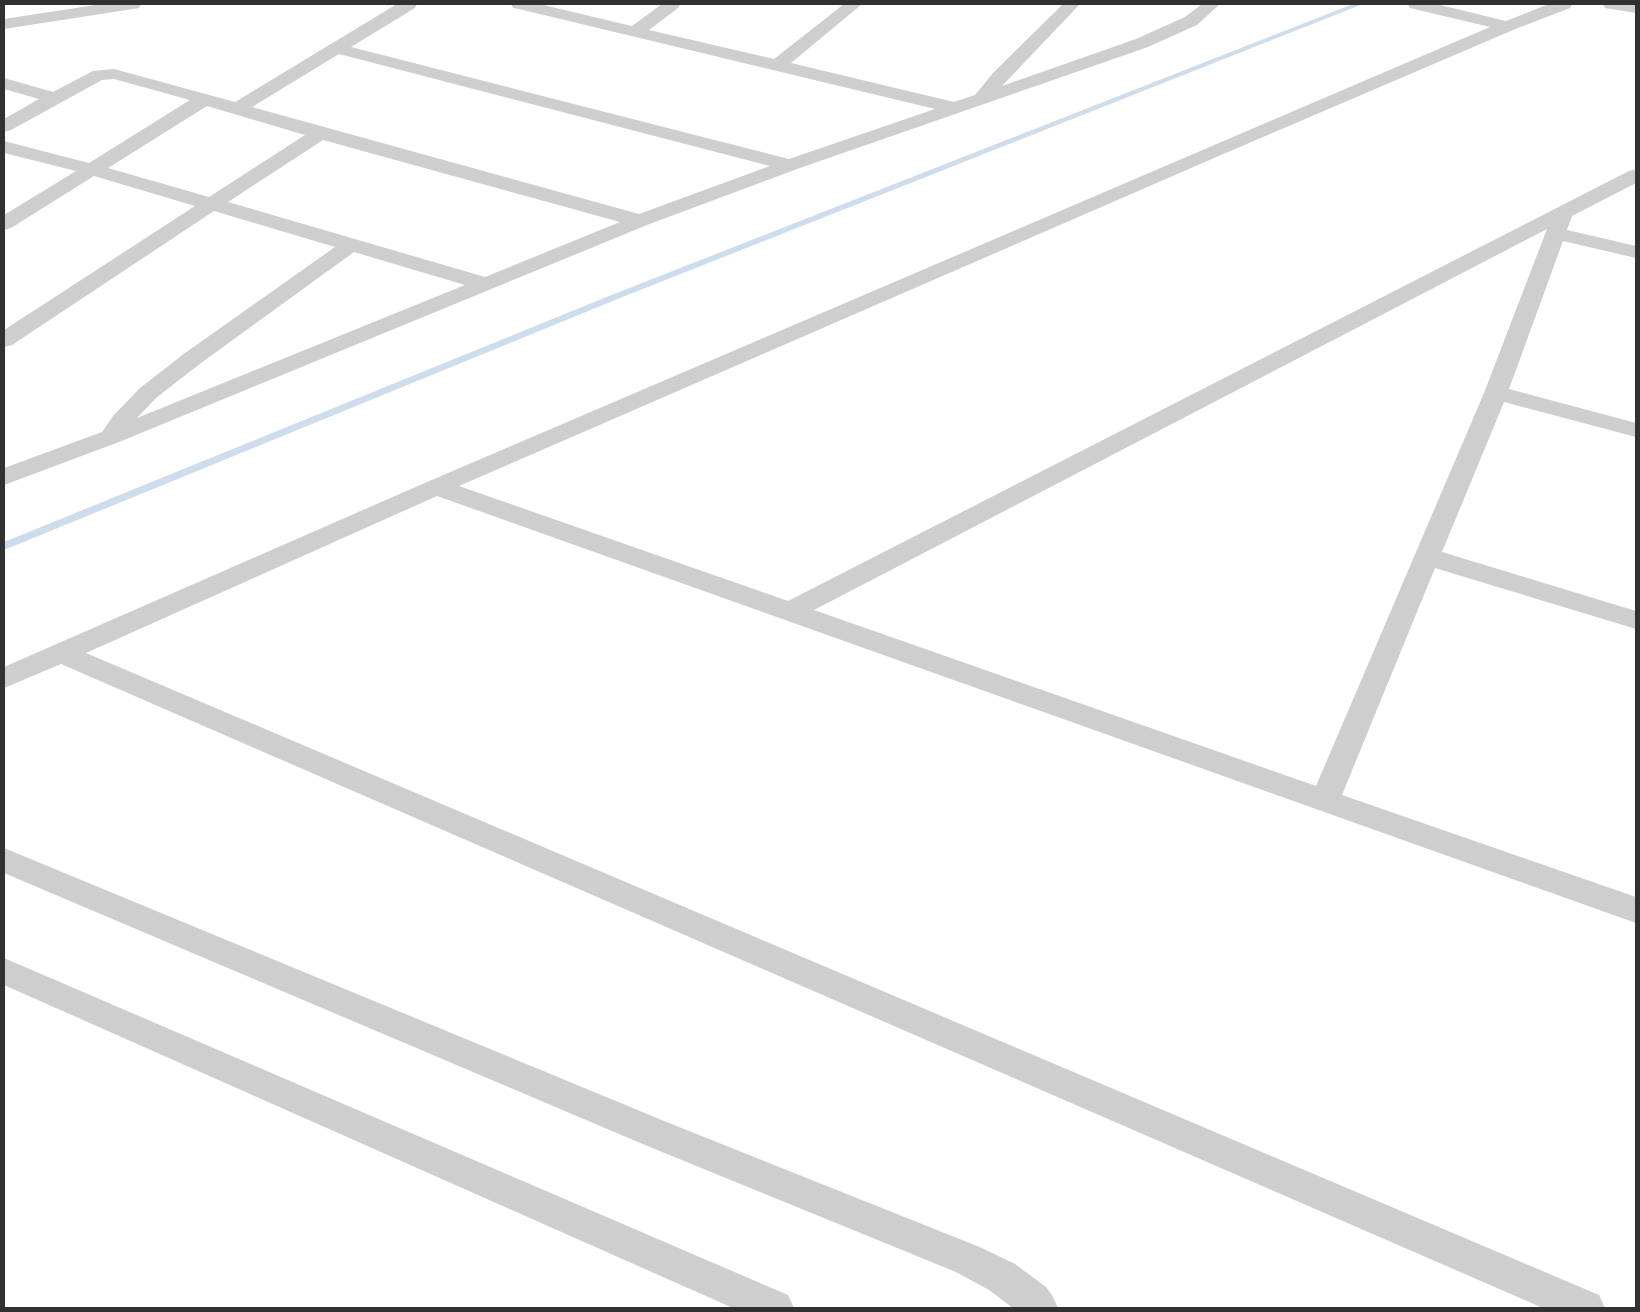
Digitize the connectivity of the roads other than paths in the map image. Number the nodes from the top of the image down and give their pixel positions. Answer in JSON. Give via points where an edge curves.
{"nodes":[{"id":1,"x":133,"y":4,"type":"edge"},
{"id":2,"x":409,"y":4,"type":"edge"},
{"id":3,"x":519,"y":4,"type":"edge"},
{"id":4,"x":672,"y":4,"type":"edge"},
{"id":5,"x":854,"y":4,"type":"edge"},
{"id":6,"x":1072,"y":4,"type":"edge"},
{"id":7,"x":1212,"y":4,"type":"edge"},
{"id":8,"x":1564,"y":4,"type":"edge"},
{"id":9,"x":1611,"y":4,"type":"edge"},
{"id":10,"x":1420,"y":5,"type":"edge"},
{"id":11,"x":1636,"y":8,"type":"edge"},
{"id":12,"x":4,"y":24,"type":"edge"},
{"id":13,"x":1507,"y":26,"type":"junction"},
{"id":14,"x":636,"y":32,"type":"junction"},
{"id":15,"x":335,"y":48,"type":"junction"},
{"id":16,"x":778,"y":65,"type":"junction"},
{"id":17,"x":4,"y":83,"type":"edge"},
{"id":18,"x":55,"y":98,"type":"junction"},
{"id":19,"x":204,"y":99,"type":"junction"},
{"id":20,"x":981,"y":99,"type":"junction"},
{"id":21,"x":956,"y":108,"type":"junction"},
{"id":22,"x":236,"y":109,"type":"junction"},
{"id":23,"x":4,"y":126,"type":"edge"},
{"id":24,"x":320,"y":133,"type":"junction"},
{"id":25,"x":4,"y":146,"type":"edge"},
{"id":26,"x":790,"y":165,"type":"junction"},
{"id":27,"x":91,"y":169,"type":"junction"},
{"id":28,"x":1636,"y":175,"type":"edge"},
{"id":29,"x":210,"y":204,"type":"junction"},
{"id":30,"x":640,"y":221,"type":"junction"},
{"id":31,"x":1559,"y":223,"type":"junction"},
{"id":32,"x":4,"y":224,"type":"edge"},
{"id":33,"x":351,"y":245,"type":"junction"},
{"id":34,"x":1636,"y":252,"type":"edge"},
{"id":35,"x":486,"y":284,"type":"junction"},
{"id":36,"x":4,"y":340,"type":"edge"},
{"id":37,"x":1496,"y":393,"type":"junction"},
{"id":38,"x":1636,"y":430,"type":"edge"},
{"id":39,"x":111,"y":437,"type":"junction"},
{"id":40,"x":4,"y":456,"type":"edge"},
{"id":41,"x":29,"y":467,"type":"junction"},
{"id":42,"x":4,"y":477,"type":"edge"},
{"id":43,"x":436,"y":487,"type":"junction"},
{"id":44,"x":1428,"y":557,"type":"junction"},
{"id":45,"x":791,"y":611,"type":"junction"},
{"id":46,"x":1636,"y":620,"type":"edge"},
{"id":47,"x":61,"y":653,"type":"junction"},
{"id":48,"x":4,"y":678,"type":"edge"},
{"id":49,"x":1325,"y":800,"type":"junction"},
{"id":50,"x":4,"y":860,"type":"edge"},
{"id":51,"x":1636,"y":910,"type":"edge"},
{"id":52,"x":4,"y":971,"type":"edge"},
{"id":53,"x":775,"y":1308,"type":"edge"},
{"id":54,"x":1039,"y":1308,"type":"edge"},
{"id":55,"x":1586,"y":1308,"type":"edge"}],
"edges":[{"from":1,"to":12,"type":"street"},
{"from":2,"to":15,"type":"street"},
{"from":3,"to":14,"type":"street"},
{"from":4,"to":14,"type":"street"},
{"from":5,"to":16,"type":"street"},
{"from":6,"to":20,"type":"street","via":[[999,76]]},
{"from":7,"to":20,"type":"street","via":[[1191,21],[1142,43]]},
{"from":8,"to":13,"type":"street"},
{"from":9,"to":11,"type":"street"},
{"from":10,"to":13,"type":"street"},
{"from":13,"to":43,"type":"street"},
{"from":14,"to":16,"type":"street"},
{"from":15,"to":22,"type":"street"},
{"from":15,"to":26,"type":"street"},
{"from":16,"to":21,"type":"street"},
{"from":17,"to":18,"type":"street"},
{"from":18,"to":19,"type":"street","via":[[106,74]]},
{"from":18,"to":23,"type":"street"},
{"from":19,"to":22,"type":"street"},
{"from":19,"to":27,"type":"street"},
{"from":20,"to":21,"type":"street"},
{"from":21,"to":26,"type":"street"},
{"from":22,"to":24,"type":"street"},
{"from":24,"to":29,"type":"street"},
{"from":24,"to":30,"type":"street"},
{"from":25,"to":27,"type":"street"},
{"from":26,"to":30,"type":"street"},
{"from":27,"to":29,"type":"street"},
{"from":27,"to":32,"type":"street"},
{"from":28,"to":31,"type":"street"},
{"from":29,"to":33,"type":"street"},
{"from":29,"to":36,"type":"street"},
{"from":30,"to":35,"type":"street"},
{"from":31,"to":34,"type":"street"},
{"from":31,"to":37,"type":"street"},
{"from":31,"to":45,"type":"street"},
{"from":33,"to":35,"type":"street"},
{"from":33,"to":39,"type":"street","via":[[148,393],[127,414]]},
{"from":35,"to":39,"type":"street"},
{"from":37,"to":38,"type":"street"},
{"from":37,"to":44,"type":"street"},
{"from":39,"to":41,"type":"street"},
{"from":40,"to":41,"type":"street"},
{"from":41,"to":42,"type":"street"},
{"from":43,"to":45,"type":"street"},
{"from":43,"to":47,"type":"street"},
{"from":44,"to":46,"type":"street"},
{"from":44,"to":49,"type":"street"},
{"from":45,"to":49,"type":"street"},
{"from":47,"to":48,"type":"street"},
{"from":47,"to":55,"type":"street"},
{"from":49,"to":51,"type":"street"},
{"from":50,"to":54,"type":"street","via":[[657,1134],[969,1260],[1002,1277]]},
{"from":52,"to":53,"type":"street"}]}
